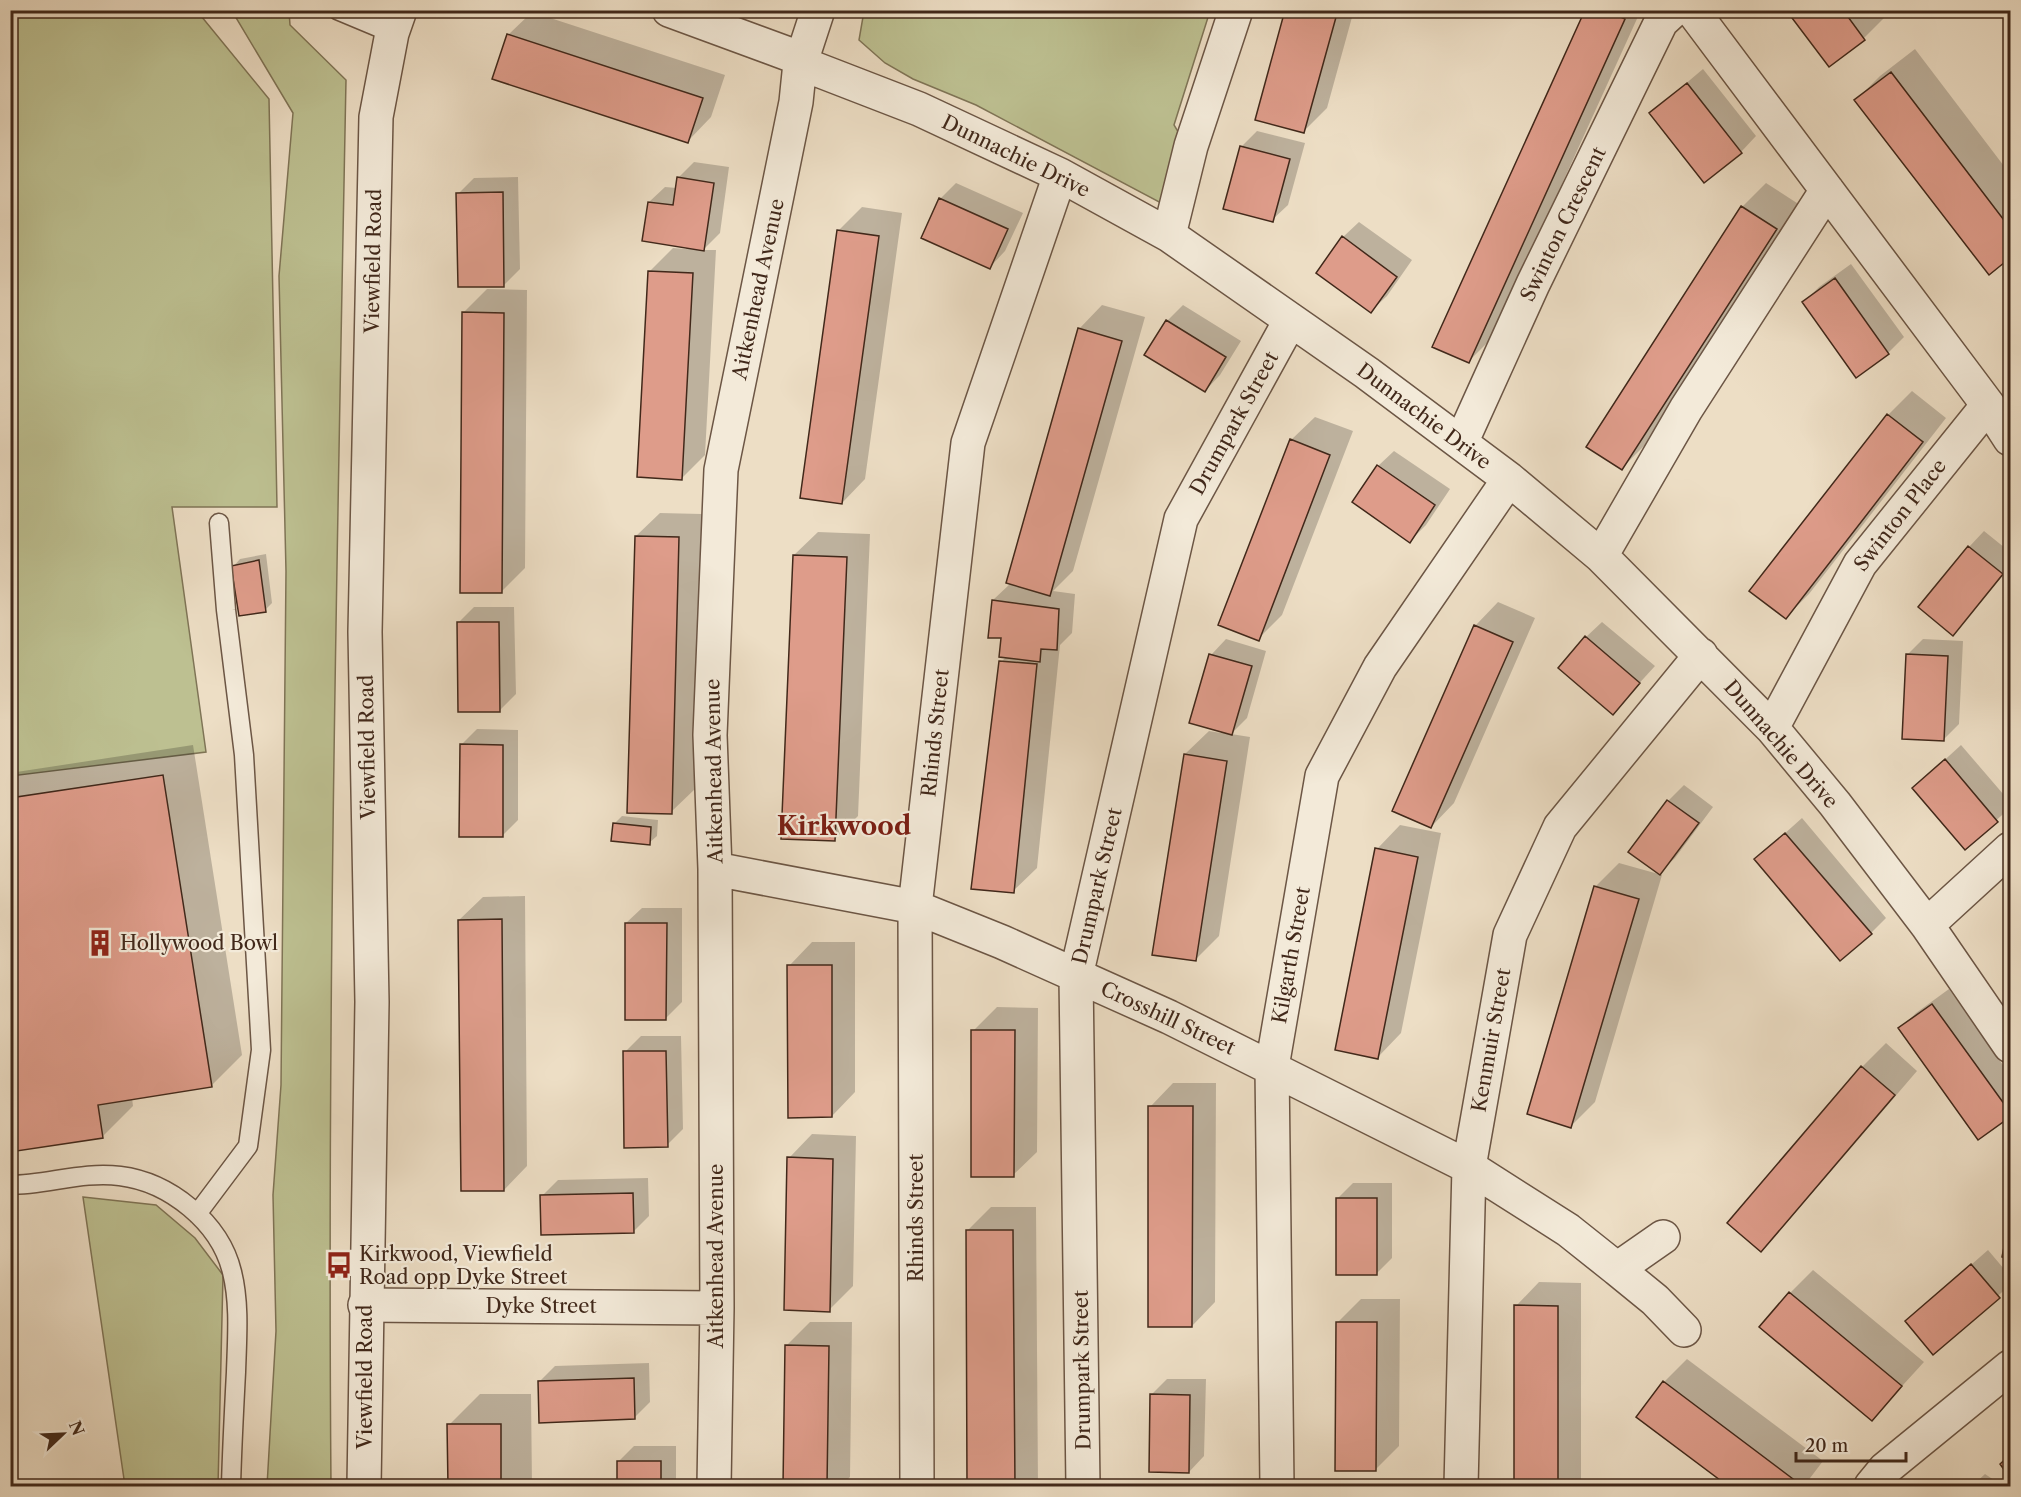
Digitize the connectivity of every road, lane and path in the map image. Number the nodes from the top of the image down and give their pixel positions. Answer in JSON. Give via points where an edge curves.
{"nodes":[{"id":1,"x":337,"y":10,"type":"edge"},
{"id":2,"x":669,"y":10,"type":"edge"},
{"id":3,"x":818,"y":10,"type":"edge"},
{"id":4,"x":1236,"y":10,"type":"edge"},
{"id":5,"x":1674,"y":10,"type":"edge"},
{"id":6,"x":1692,"y":10,"type":"edge"},
{"id":7,"x":396,"y":22,"type":"edge"},
{"id":8,"x":801,"y":61,"type":"junction"},
{"id":9,"x":1060,"y":175,"type":"junction"},
{"id":10,"x":1827,"y":190,"type":"junction"},
{"id":11,"x":1168,"y":235,"type":"junction"},
{"id":12,"x":1290,"y":321,"type":"junction"},
{"id":13,"x":1988,"y":405,"type":"junction"},
{"id":14,"x":2010,"y":439,"type":"edge"},
{"id":15,"x":1461,"y":443,"type":"junction"},
{"id":16,"x":1509,"y":479,"type":"junction"},
{"id":17,"x":219,"y":523,"type":"dead end"},
{"id":18,"x":1601,"y":556,"type":"junction"},
{"id":19,"x":1701,"y":655,"type":"junction"},
{"id":20,"x":1772,"y":728,"type":"junction"},
{"id":21,"x":2010,"y":849,"type":"edge"},
{"id":22,"x":715,"y":869,"type":"junction"},
{"id":23,"x":915,"y":907,"type":"junction"},
{"id":24,"x":1927,"y":925,"type":"junction"},
{"id":25,"x":1076,"y":976,"type":"junction"},
{"id":26,"x":2010,"y":1046,"type":"edge"},
{"id":27,"x":1272,"y":1067,"type":"junction"},
{"id":28,"x":1469,"y":1167,"type":"junction"},
{"id":29,"x":10,"y":1185,"type":"edge"},
{"id":30,"x":196,"y":1214,"type":"junction"},
{"id":31,"x":1663,"y":1237,"type":"dead end"},
{"id":32,"x":1617,"y":1269,"type":"junction"},
{"id":33,"x":365,"y":1305,"type":"junction"},
{"id":34,"x":717,"y":1308,"type":"junction"},
{"id":35,"x":1684,"y":1330,"type":"dead end"},
{"id":36,"x":2010,"y":1367,"type":"edge"},
{"id":37,"x":231,"y":1486,"type":"edge"},
{"id":38,"x":364,"y":1486,"type":"edge"},
{"id":39,"x":714,"y":1486,"type":"edge"},
{"id":40,"x":917,"y":1486,"type":"edge"},
{"id":41,"x":1083,"y":1486,"type":"edge"},
{"id":42,"x":1277,"y":1486,"type":"edge"},
{"id":43,"x":1461,"y":1486,"type":"edge"},
{"id":44,"x":1871,"y":1486,"type":"edge"}],
"edges":[{"from":1,"to":7,"type":"lane"},
{"from":2,"to":8,"type":"street","name":"Dunnachie Drive"},
{"from":3,"to":8,"type":"street"},
{"from":4,"to":11,"type":"street","via":[[1191,146]]},
{"from":5,"to":15,"type":"street","name":"Swinton Crescent","via":[[1661,22],[1533,284]]},
{"from":6,"to":10,"type":"street"},
{"from":7,"to":33,"type":"street","name":"Viewfield Road","via":[[375,129],[365,632],[372,1002]]},
{"from":8,"to":9,"type":"street","name":"Dunnachie Drive","via":[[919,109]]},
{"from":8,"to":22,"type":"street","name":"Aitkenhead Avenue","via":[[721,470],[710,735]]},
{"from":9,"to":11,"type":"street","name":"Dunnachie Drive"},
{"from":9,"to":23,"type":"street","name":"Rhinds Street","via":[[968,443]]},
{"from":10,"to":13,"type":"street"},
{"from":10,"to":18,"type":"street","via":[[1686,409]]},
{"from":11,"to":12,"type":"street","name":"Dunnachie Drive"},
{"from":12,"to":15,"type":"street","name":"Dunnachie Drive"},
{"from":12,"to":25,"type":"street","name":"Drumpark Street","via":[[1181,519]]},
{"from":13,"to":14,"type":"street"},
{"from":13,"to":20,"type":"street","name":"Swinton Place","via":[[1860,564]]},
{"from":15,"to":16,"type":"street","name":"Dunnachie Drive"},
{"from":16,"to":18,"type":"street","name":"Dunnachie Drive"},
{"from":16,"to":27,"type":"street","name":"Kilgarth Street","via":[[1380,667],[1322,776]]},
{"from":17,"to":30,"type":"lane","via":[[244,755],[261,1050],[248,1146]]},
{"from":18,"to":19,"type":"street","name":"Dunnachie Drive"},
{"from":19,"to":20,"type":"street","name":"Dunnachie Drive"},
{"from":19,"to":28,"type":"street","name":"Kenmuir Street","via":[[1560,827],[1510,935]]},
{"from":20,"to":24,"type":"street","name":"Dunnachie Drive"},
{"from":21,"to":24,"type":"street"},
{"from":22,"to":23,"type":"street","name":"Crosshill Street"},
{"from":22,"to":34,"type":"street","name":"Aitkenhead Avenue"},
{"from":23,"to":25,"type":"street","name":"Crosshill Street"},
{"from":23,"to":40,"type":"street","name":"Rhinds Street"},
{"from":24,"to":26,"type":"street","name":"Dunnachie Drive"},
{"from":25,"to":27,"type":"street","name":"Crosshill Street"},
{"from":25,"to":41,"type":"street","name":"Drumpark Street"},
{"from":27,"to":28,"type":"street","name":"Crosshill Street"},
{"from":27,"to":42,"type":"street","name":"Kilgarth Street"},
{"from":28,"to":32,"type":"street","name":"Crosshill Street","via":[[1568,1230]]},
{"from":28,"to":43,"type":"street","name":"Kenmuir Street"},
{"from":29,"to":30,"type":"lane","via":[[85,1175],[119,1175],[151,1182]]},
{"from":30,"to":37,"type":"lane","via":[[218,1239],[231,1269],[236,1294]]},
{"from":31,"to":32,"type":"street"},
{"from":32,"to":35,"type":"street","name":"Crosshill Street"},
{"from":33,"to":34,"type":"street","name":"Dyke Street"},
{"from":33,"to":38,"type":"street","name":"Viewfield Road"},
{"from":34,"to":39,"type":"street","name":"Aitkenhead Avenue"},
{"from":36,"to":44,"type":"street","via":[[1885,1469]]}]}
